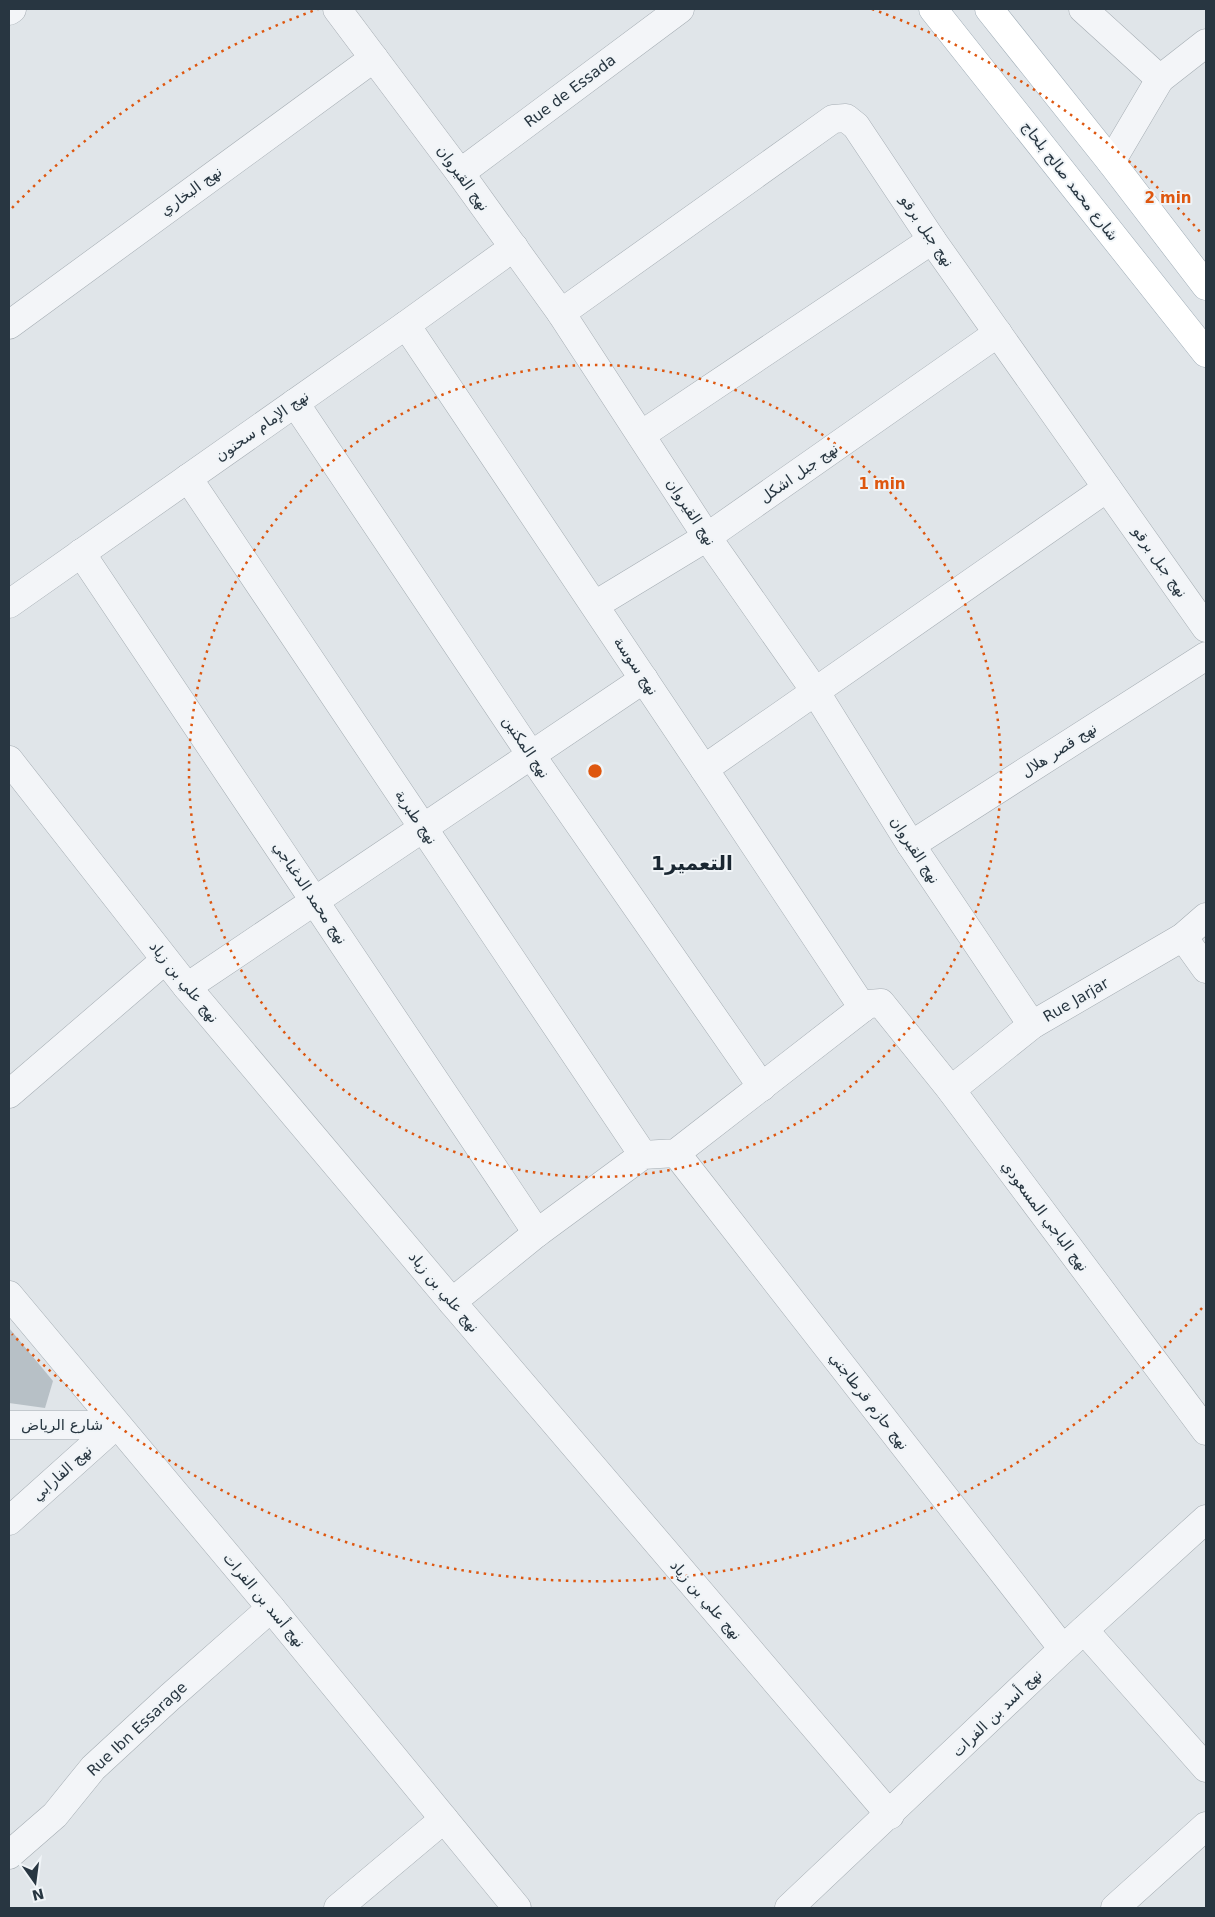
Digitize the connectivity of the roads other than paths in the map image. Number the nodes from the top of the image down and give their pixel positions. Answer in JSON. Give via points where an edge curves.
{"nodes":[{"id":1,"x":337,"y":9,"type":"edge"},
{"id":2,"x":680,"y":9,"type":"edge"},
{"id":3,"x":933,"y":9,"type":"edge"},
{"id":4,"x":989,"y":9,"type":"edge"},
{"id":5,"x":1083,"y":9,"type":"edge"},
{"id":6,"x":1206,"y":43,"type":"edge"},
{"id":7,"x":374,"y":58,"type":"junction"},
{"id":8,"x":1160,"y":79,"type":"junction"},
{"id":9,"x":1111,"y":162,"type":"junction"},
{"id":10,"x":460,"y":173,"type":"junction"},
{"id":11,"x":932,"y":240,"type":"junction"},
{"id":12,"x":514,"y":247,"type":"junction"},
{"id":13,"x":1206,"y":286,"type":"edge"},
{"id":14,"x":561,"y":313,"type":"junction"},
{"id":15,"x":9,"y":325,"type":"edge"},
{"id":16,"x":406,"y":325,"type":"junction"},
{"id":17,"x":998,"y":333,"type":"junction"},
{"id":18,"x":1206,"y":353,"type":"edge"},
{"id":19,"x":295,"y":403,"type":"junction"},
{"id":20,"x":641,"y":435,"type":"junction"},
{"id":21,"x":188,"y":478,"type":"junction"},
{"id":22,"x":1107,"y":488,"type":"junction"},
{"id":23,"x":707,"y":537,"type":"junction"},
{"id":24,"x":81,"y":553,"type":"junction"},
{"id":25,"x":9,"y":604,"type":"edge"},
{"id":26,"x":595,"y":605,"type":"junction"},
{"id":27,"x":1206,"y":628,"type":"edge"},
{"id":28,"x":1206,"y":656,"type":"edge"},
{"id":29,"x":644,"y":679,"type":"junction"},
{"id":30,"x":815,"y":691,"type":"junction"},
{"id":31,"x":532,"y":755,"type":"junction"},
{"id":32,"x":9,"y":760,"type":"edge"},
{"id":33,"x":704,"y":768,"type":"junction"},
{"id":34,"x":424,"y":828,"type":"junction"},
{"id":35,"x":911,"y":844,"type":"junction"},
{"id":36,"x":315,"y":901,"type":"junction"},
{"id":37,"x":1206,"y":917,"type":"edge"},
{"id":38,"x":1183,"y":937,"type":"junction"},
{"id":39,"x":166,"y":960,"type":"junction"},
{"id":40,"x":1206,"y":969,"type":"edge"},
{"id":41,"x":187,"y":987,"type":"junction"},
{"id":42,"x":872,"y":1006,"type":"junction"},
{"id":43,"x":1032,"y":1025,"type":"junction"},
{"id":44,"x":762,"y":1087,"type":"junction"},
{"id":45,"x":951,"y":1090,"type":"junction"},
{"id":46,"x":9,"y":1094,"type":"edge"},
{"id":47,"x":676,"y":1153,"type":"junction"},
{"id":48,"x":643,"y":1155,"type":"junction"},
{"id":49,"x":537,"y":1233,"type":"junction"},
{"id":50,"x":9,"y":1295,"type":"edge"},
{"id":51,"x":452,"y":1302,"type":"junction"},
{"id":52,"x":9,"y":1425,"type":"edge"},
{"id":53,"x":116,"y":1425,"type":"junction"},
{"id":54,"x":1206,"y":1430,"type":"edge"},
{"id":55,"x":1206,"y":1519,"type":"edge"},
{"id":56,"x":9,"y":1521,"type":"edge"},
{"id":57,"x":271,"y":1608,"type":"junction"},
{"id":58,"x":1084,"y":1630,"type":"junction"},
{"id":59,"x":1063,"y":1649,"type":"junction"},
{"id":60,"x":1206,"y":1768,"type":"edge"},
{"id":61,"x":890,"y":1815,"type":"junction"},
{"id":62,"x":444,"y":1819,"type":"junction"},
{"id":63,"x":1206,"y":1826,"type":"edge"},
{"id":64,"x":9,"y":1855,"type":"edge"},
{"id":65,"x":338,"y":1908,"type":"edge"},
{"id":66,"x":517,"y":1908,"type":"edge"},
{"id":67,"x":789,"y":1908,"type":"edge"},
{"id":68,"x":1115,"y":1908,"type":"edge"}],
"edges":[{"from":1,"to":7,"type":"street","name":"نهج القيروان"},
{"from":2,"to":10,"type":"street","name":"Rue de Essada"},
{"from":3,"to":18,"type":"main road","name":"شارع محمد صالح بلحاج"},
{"from":4,"to":9,"type":"main road"},
{"from":5,"to":8,"type":"street"},
{"from":6,"to":8,"type":"street"},
{"from":7,"to":10,"type":"street","name":"نهج القيروان"},
{"from":7,"to":15,"type":"street","name":"نهج البخاري"},
{"from":8,"to":9,"type":"street"},
{"from":9,"to":13,"type":"main road"},
{"from":10,"to":12,"type":"street","name":"نهج القيروان"},
{"from":11,"to":14,"type":"street","name":"نهج جبل برقو","via":[[856,126],[846,118],[833,120]]},
{"from":11,"to":17,"type":"street","name":"نهج جبل برقو"},
{"from":11,"to":20,"type":"street"},
{"from":12,"to":14,"type":"street","name":"نهج القيروان"},
{"from":12,"to":16,"type":"street","name":"نهج الإمام سحنون"},
{"from":14,"to":20,"type":"street","name":"نهج القيروان"},
{"from":16,"to":19,"type":"street","name":"نهج الإمام سحنون"},
{"from":16,"to":26,"type":"street","name":"نهج سوسة"},
{"from":17,"to":22,"type":"street","name":"نهج جبل برقو"},
{"from":17,"to":23,"type":"street","name":"نهج جبل اشكل"},
{"from":19,"to":21,"type":"street","name":"نهج الإمام سحنون"},
{"from":19,"to":31,"type":"street","name":"نهج المكنين"},
{"from":20,"to":23,"type":"street","name":"نهج القيروان"},
{"from":21,"to":24,"type":"street","name":"نهج الإمام سحنون"},
{"from":21,"to":34,"type":"street","name":"نهج طبربة"},
{"from":22,"to":27,"type":"street","name":"نهج جبل برقو"},
{"from":22,"to":30,"type":"street"},
{"from":23,"to":26,"type":"street","name":"نهج جبل اشكل"},
{"from":23,"to":30,"type":"street","name":"نهج القيروان"},
{"from":24,"to":25,"type":"street","name":"نهج الإمام سحنون"},
{"from":24,"to":36,"type":"street","name":"نهج محمد الدغباجي"},
{"from":26,"to":29,"type":"street","name":"نهج سوسة"},
{"from":28,"to":35,"type":"street","name":"نهج قصر هلال"},
{"from":29,"to":31,"type":"street"},
{"from":29,"to":33,"type":"street","name":"نهج سوسة"},
{"from":30,"to":33,"type":"street"},
{"from":30,"to":35,"type":"street","name":"نهج القيروان"},
{"from":31,"to":34,"type":"street"},
{"from":31,"to":44,"type":"street","name":"نهج المكنين"},
{"from":32,"to":39,"type":"street","name":"نهج علي بن زياد"},
{"from":33,"to":42,"type":"street","name":"نهج سوسة"},
{"from":34,"to":36,"type":"street"},
{"from":34,"to":48,"type":"street","name":"نهج طبربة"},
{"from":35,"to":43,"type":"street","name":"نهج القيروان"},
{"from":36,"to":41,"type":"street"},
{"from":36,"to":49,"type":"street","name":"نهج محمد الدغباجي"},
{"from":37,"to":38,"type":"street","name":"Rue Jarjar"},
{"from":38,"to":40,"type":"street"},
{"from":38,"to":43,"type":"street","name":"Rue Jarjar"},
{"from":39,"to":41,"type":"street","name":"نهج علي بن زياد"},
{"from":39,"to":46,"type":"street"},
{"from":41,"to":51,"type":"street","name":"نهج علي بن زياد"},
{"from":42,"to":44,"type":"street"},
{"from":42,"to":45,"type":"street","name":"نهج الباجي المسعودي"},
{"from":43,"to":45,"type":"street","name":"Rue Jarjar"},
{"from":44,"to":47,"type":"street"},
{"from":45,"to":54,"type":"street","name":"نهج الباجي المسعودي"},
{"from":47,"to":48,"type":"street"},
{"from":47,"to":59,"type":"street","name":"نهج حازم قرطاجني"},
{"from":48,"to":49,"type":"street"},
{"from":49,"to":51,"type":"street"},
{"from":50,"to":53,"type":"street","name":"نهج أسد بن الفرات"},
{"from":51,"to":61,"type":"street","name":"نهج علي بن زياد"},
{"from":52,"to":53,"type":"street","name":"شارع الرياض"},
{"from":53,"to":56,"type":"street","name":"نهج الفارابي"},
{"from":53,"to":57,"type":"street","name":"نهج أسد بن الفرات"},
{"from":55,"to":58,"type":"street","name":"نهج أسد بن الفرات"},
{"from":57,"to":62,"type":"street","name":"نهج أسد بن الفرات"},
{"from":57,"to":64,"type":"street","name":"Rue Ibn Essarage","via":[[93,1768],[55,1815]]},
{"from":58,"to":59,"type":"street","name":"نهج أسد بن الفرات"},
{"from":58,"to":60,"type":"street"},
{"from":59,"to":61,"type":"street","name":"نهج أسد بن الفرات"},
{"from":61,"to":67,"type":"street","name":"نهج أسد بن الفرات"},
{"from":62,"to":65,"type":"street"},
{"from":62,"to":66,"type":"street","name":"نهج أسد بن الفرات"},
{"from":63,"to":68,"type":"street"}]}
